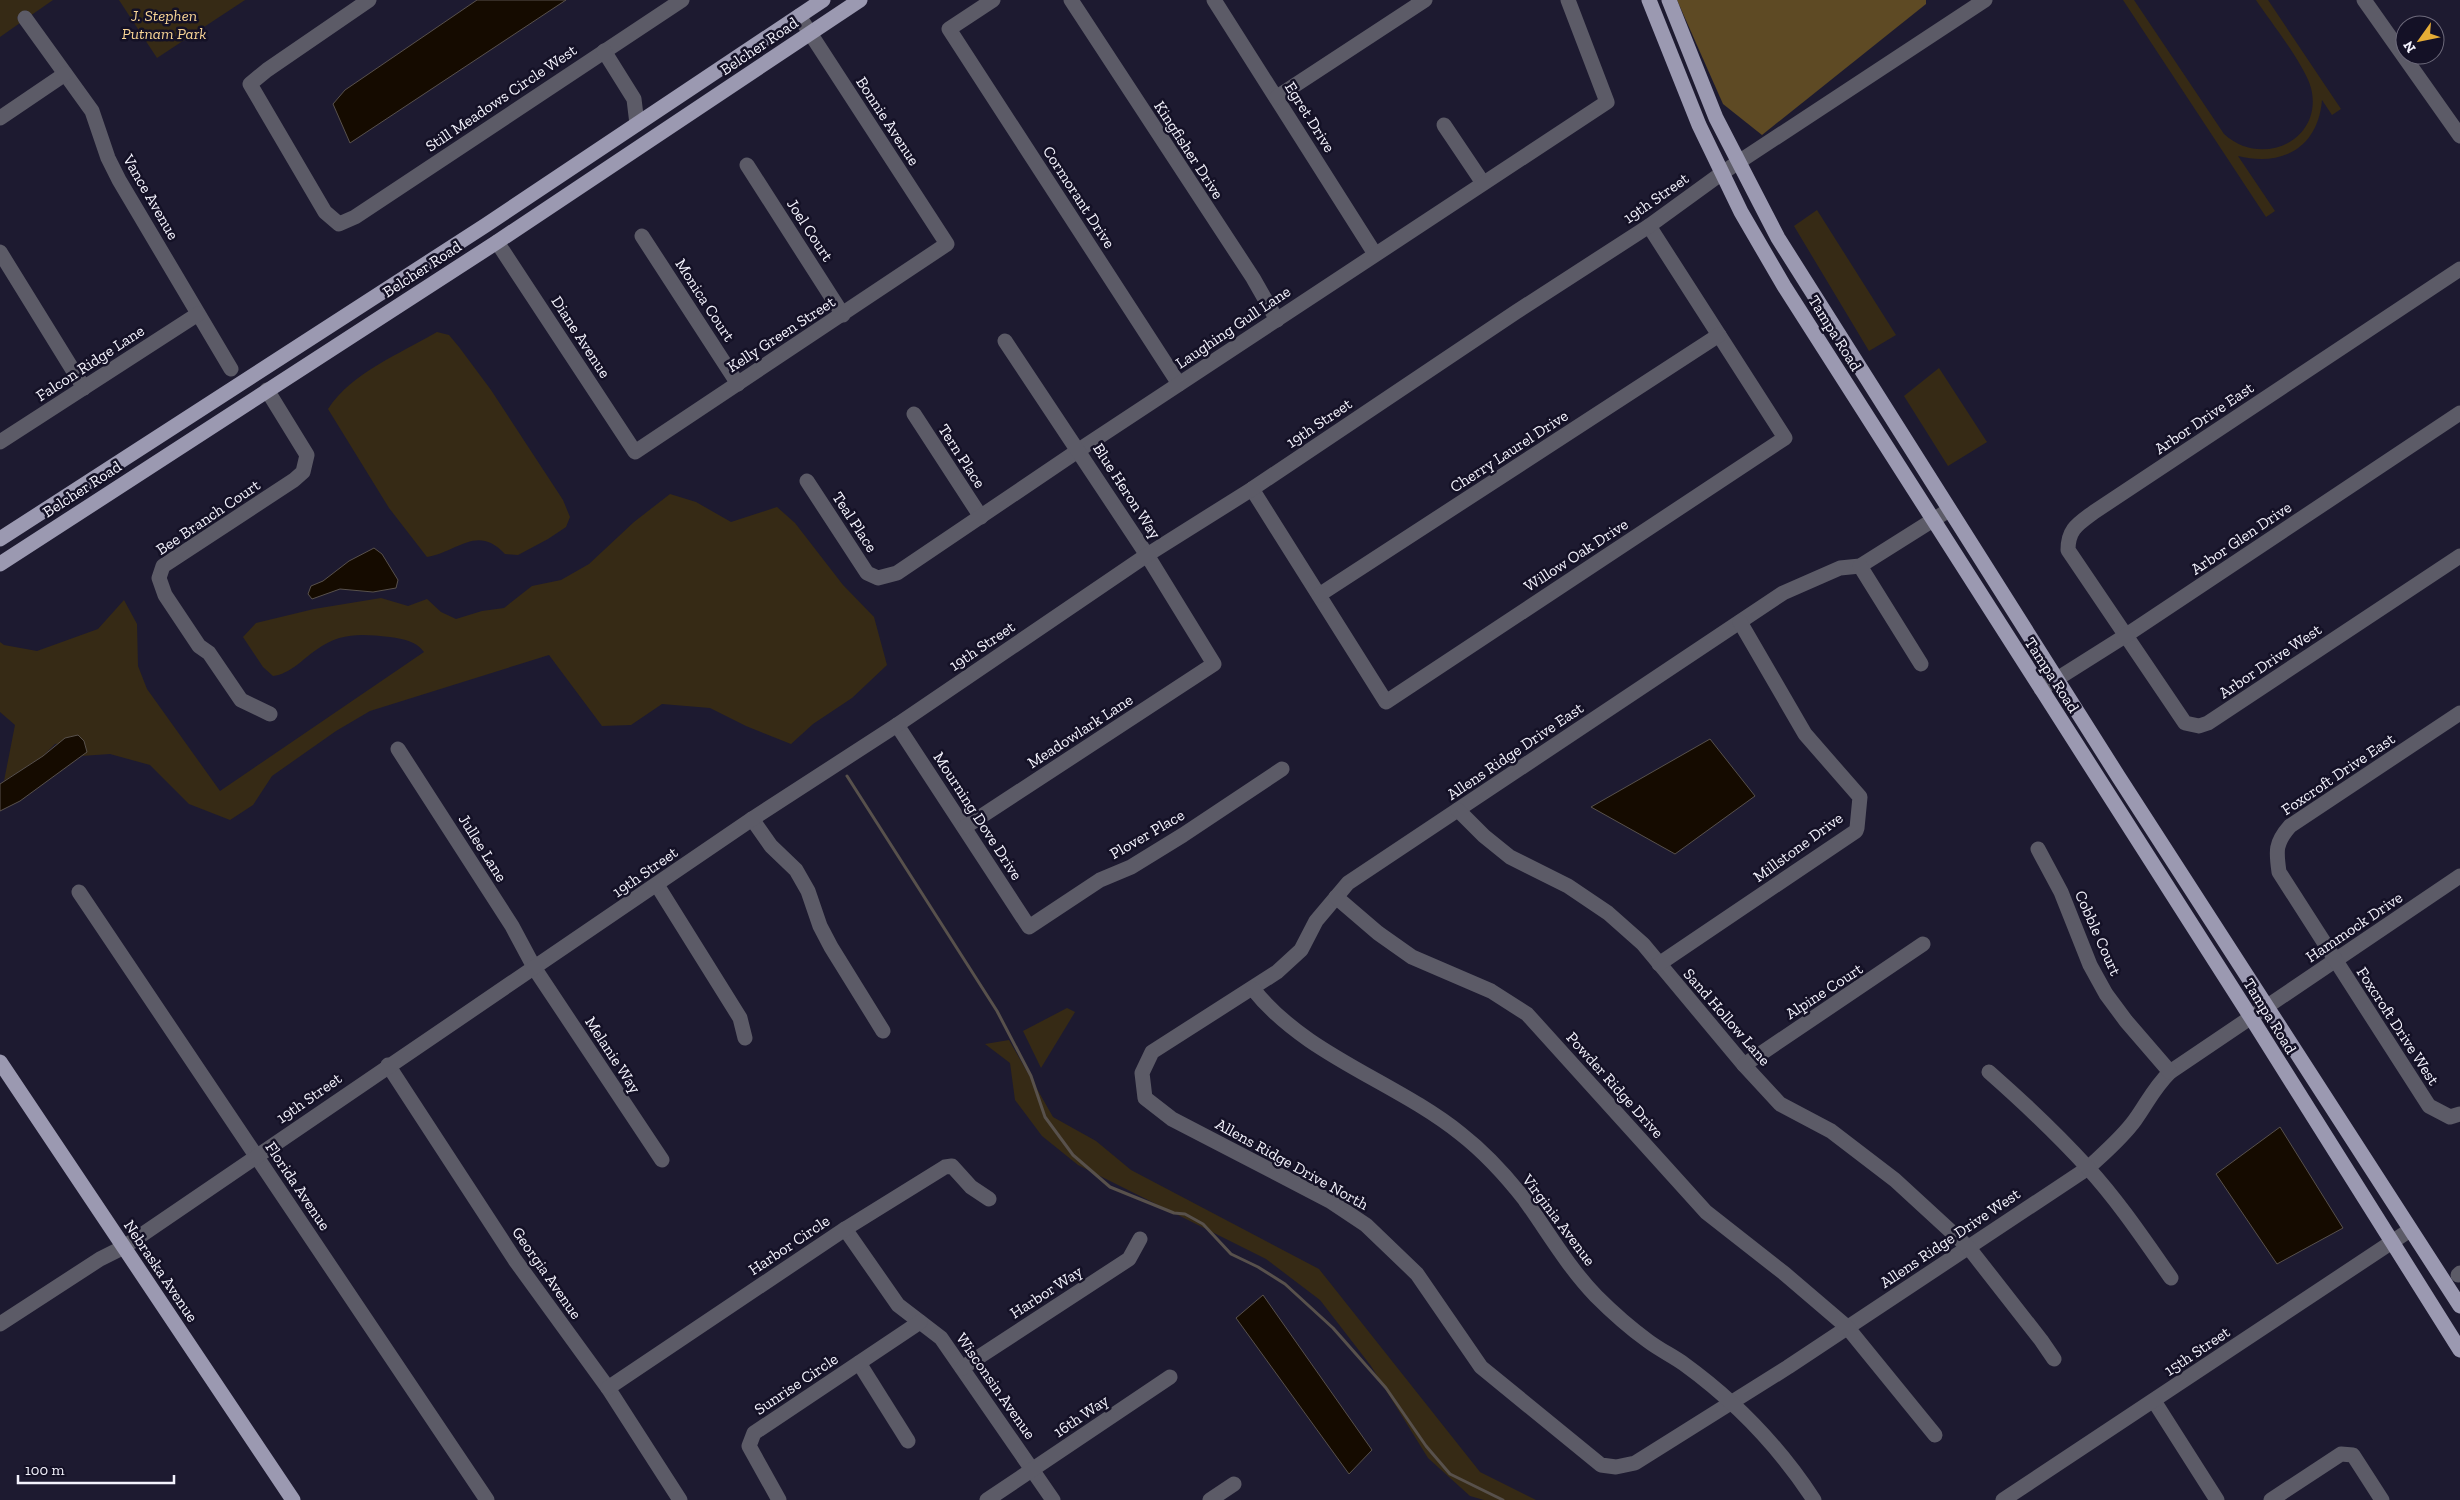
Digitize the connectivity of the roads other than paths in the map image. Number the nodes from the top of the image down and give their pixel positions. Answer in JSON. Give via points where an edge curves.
{"nodes":[{"id":1,"x":369,"y":0,"type":"edge"},
{"id":2,"x":682,"y":0,"type":"edge"},
{"id":3,"x":824,"y":0,"type":"edge"},
{"id":4,"x":860,"y":0,"type":"edge"},
{"id":5,"x":993,"y":0,"type":"edge"},
{"id":6,"x":1071,"y":0,"type":"edge"},
{"id":7,"x":1214,"y":0,"type":"edge"},
{"id":8,"x":1425,"y":0,"type":"edge"},
{"id":9,"x":1568,"y":0,"type":"edge"},
{"id":10,"x":1649,"y":0,"type":"edge"},
{"id":11,"x":1669,"y":0,"type":"edge"},
{"id":12,"x":1985,"y":0,"type":"edge"},
{"id":13,"x":2364,"y":0,"type":"edge"},
{"id":14,"x":799,"y":16,"type":"junction"},
{"id":15,"x":25,"y":18,"type":"dead end"},
{"id":16,"x":810,"y":33,"type":"junction"},
{"id":17,"x":604,"y":51,"type":"junction"},
{"id":18,"x":65,"y":74,"type":"junction"},
{"id":19,"x":1277,"y":97,"type":"junction"},
{"id":20,"x":0,"y":118,"type":"edge"},
{"id":21,"x":637,"y":124,"type":"junction"},
{"id":22,"x":1444,"y":125,"type":"dead end"},
{"id":23,"x":2460,"y":136,"type":"edge"},
{"id":24,"x":1738,"y":164,"type":"junction"},
{"id":25,"x":747,"y":165,"type":"dead end"},
{"id":26,"x":1722,"y":173,"type":"junction"},
{"id":27,"x":1483,"y":183,"type":"junction"},
{"id":28,"x":1649,"y":226,"type":"junction"},
{"id":29,"x":642,"y":236,"type":"dead end"},
{"id":30,"x":497,"y":242,"type":"junction"},
{"id":31,"x":947,"y":244,"type":"joint"},
{"id":32,"x":0,"y":252,"type":"edge"},
{"id":33,"x":1375,"y":254,"type":"junction"},
{"id":34,"x":2460,"y":269,"type":"edge"},
{"id":35,"x":198,"y":314,"type":"junction"},
{"id":36,"x":843,"y":315,"type":"junction"},
{"id":37,"x":1277,"y":320,"type":"junction"},
{"id":38,"x":1719,"y":335,"type":"junction"},
{"id":39,"x":1005,"y":341,"type":"dead end"},
{"id":40,"x":231,"y":369,"type":"dead end"},
{"id":41,"x":738,"y":384,"type":"junction"},
{"id":42,"x":1179,"y":384,"type":"junction"},
{"id":43,"x":1870,"y":386,"type":"junction"},
{"id":44,"x":84,"y":388,"type":"junction"},
{"id":45,"x":267,"y":390,"type":"junction"},
{"id":46,"x":1854,"y":396,"type":"junction"},
{"id":47,"x":2460,"y":413,"type":"edge"},
{"id":48,"x":914,"y":414,"type":"dead end"},
{"id":49,"x":0,"y":442,"type":"edge"},
{"id":50,"x":1079,"y":450,"type":"junction"},
{"id":51,"x":635,"y":452,"type":"joint"},
{"id":52,"x":807,"y":481,"type":"dead end"},
{"id":53,"x":1252,"y":489,"type":"junction"},
{"id":54,"x":1949,"y":510,"type":"junction"},
{"id":55,"x":982,"y":517,"type":"junction"},
{"id":56,"x":1933,"y":520,"type":"junction"},
{"id":57,"x":0,"y":539,"type":"edge"},
{"id":58,"x":1147,"y":555,"type":"junction"},
{"id":59,"x":2460,"y":556,"type":"edge"},
{"id":60,"x":0,"y":564,"type":"edge"},
{"id":61,"x":1860,"y":566,"type":"junction"},
{"id":62,"x":878,"y":578,"type":"joint"},
{"id":63,"x":1319,"y":595,"type":"junction"},
{"id":64,"x":1740,"y":622,"type":"junction"},
{"id":65,"x":2125,"y":636,"type":"junction"},
{"id":66,"x":1214,"y":664,"type":"joint"},
{"id":67,"x":1922,"y":664,"type":"dead end"},
{"id":68,"x":2056,"y":679,"type":"junction"},
{"id":69,"x":2040,"y":689,"type":"junction"},
{"id":70,"x":2460,"y":713,"type":"edge"},
{"id":71,"x":270,"y":714,"type":"dead end"},
{"id":72,"x":897,"y":725,"type":"junction"},
{"id":73,"x":398,"y":749,"type":"dead end"},
{"id":74,"x":1282,"y":769,"type":"dead end"},
{"id":75,"x":1458,"y":810,"type":"junction"},
{"id":76,"x":752,"y":819,"type":"junction"},
{"id":77,"x":965,"y":827,"type":"junction"},
{"id":78,"x":2038,"y":849,"type":"dead end"},
{"id":79,"x":2459,"y":878,"type":"edge"},
{"id":80,"x":657,"y":885,"type":"junction"},
{"id":81,"x":79,"y":892,"type":"dead end"},
{"id":82,"x":1336,"y":897,"type":"junction"},
{"id":83,"x":1029,"y":927,"type":"joint"},
{"id":84,"x":1923,"y":944,"type":"dead end"},
{"id":85,"x":2335,"y":962,"type":"junction"},
{"id":86,"x":1659,"y":964,"type":"junction"},
{"id":87,"x":535,"y":969,"type":"junction"},
{"id":88,"x":1253,"y":989,"type":"junction"},
{"id":89,"x":2268,"y":1007,"type":"junction"},
{"id":90,"x":2252,"y":1019,"type":"junction"},
{"id":91,"x":883,"y":1031,"type":"dead end"},
{"id":92,"x":744,"y":1038,"type":"dead end"},
{"id":93,"x":1744,"y":1065,"type":"junction"},
{"id":94,"x":1,"y":1066,"type":"edge"},
{"id":95,"x":388,"y":1066,"type":"junction"},
{"id":96,"x":1989,"y":1072,"type":"dead end"},
{"id":97,"x":2170,"y":1072,"type":"junction"},
{"id":98,"x":1142,"y":1073,"type":"joint"},
{"id":99,"x":2460,"y":1114,"type":"edge"},
{"id":100,"x":257,"y":1156,"type":"junction"},
{"id":101,"x":662,"y":1160,"type":"dead end"},
{"id":102,"x":2088,"y":1168,"type":"junction"},
{"id":103,"x":989,"y":1199,"type":"dead end"},
{"id":104,"x":845,"y":1229,"type":"junction"},
{"id":105,"x":2410,"y":1230,"type":"junction"},
{"id":106,"x":1140,"y":1239,"type":"dead end"},
{"id":107,"x":2391,"y":1243,"type":"junction"},
{"id":108,"x":124,"y":1247,"type":"junction"},
{"id":109,"x":1969,"y":1248,"type":"junction"},
{"id":110,"x":2171,"y":1278,"type":"dead end"},
{"id":111,"x":2460,"y":1306,"type":"edge"},
{"id":112,"x":920,"y":1322,"type":"junction"},
{"id":113,"x":0,"y":1324,"type":"edge"},
{"id":114,"x":1846,"y":1327,"type":"junction"},
{"id":115,"x":2460,"y":1350,"type":"edge"},
{"id":116,"x":2054,"y":1359,"type":"dead end"},
{"id":117,"x":859,"y":1363,"type":"junction"},
{"id":118,"x":962,"y":1368,"type":"junction"},
{"id":119,"x":1170,"y":1377,"type":"dead end"},
{"id":120,"x":608,"y":1388,"type":"junction"},
{"id":121,"x":2154,"y":1401,"type":"junction"},
{"id":122,"x":1732,"y":1403,"type":"junction"},
{"id":123,"x":1935,"y":1435,"type":"dead end"},
{"id":124,"x":908,"y":1441,"type":"dead end"},
{"id":125,"x":1624,"y":1467,"type":"joint"},
{"id":126,"x":1033,"y":1470,"type":"junction"},
{"id":127,"x":1234,"y":1484,"type":"dead end"},
{"id":128,"x":293,"y":1500,"type":"edge"},
{"id":129,"x":487,"y":1500,"type":"edge"},
{"id":130,"x":680,"y":1500,"type":"edge"},
{"id":131,"x":779,"y":1500,"type":"edge"},
{"id":132,"x":987,"y":1500,"type":"edge"},
{"id":133,"x":1053,"y":1500,"type":"edge"},
{"id":134,"x":1210,"y":1500,"type":"edge"},
{"id":135,"x":1814,"y":1500,"type":"edge"},
{"id":136,"x":2002,"y":1500,"type":"edge"},
{"id":137,"x":2217,"y":1500,"type":"edge"},
{"id":138,"x":2271,"y":1500,"type":"edge"},
{"id":139,"x":2382,"y":1500,"type":"edge"}],
"edges":[{"from":1,"to":17,"type":"street","name":"Still Meadows Circle West","via":[[250,84],[325,212],[339,224],[355,217]]},
{"from":2,"to":17,"type":"street","name":"Still Meadows Circle West"},
{"from":3,"to":14,"type":"main road","name":"Belcher Road"},
{"from":4,"to":16,"type":"main road","name":"Belcher Road"},
{"from":5,"to":42,"type":"street","name":"Cormorant Drive","via":[[949,29]]},
{"from":6,"to":37,"type":"street","name":"Kingfisher Drive","via":[[1253,278]]},
{"from":7,"to":19,"type":"street","name":"Egret Drive"},
{"from":8,"to":19,"type":"street"},
{"from":9,"to":27,"type":"street","name":"Laughing Gull Lane","via":[[1607,102]]},
{"from":10,"to":26,"type":"main road","name":"Tampa Road","via":[[1685,96]]},
{"from":11,"to":24,"type":"main road","name":"Tampa Road","via":[[1702,88]]},
{"from":12,"to":24,"type":"street","name":"19th Street"},
{"from":13,"to":23,"type":"street"},
{"from":14,"to":16,"type":"street","name":"Bonnie Avenue"},
{"from":14,"to":21,"type":"main road","name":"Belcher Road"},
{"from":15,"to":18,"type":"street","name":"Vance Avenue"},
{"from":16,"to":30,"type":"main road","name":"Belcher Road"},
{"from":16,"to":31,"type":"street","name":"Bonnie Avenue"},
{"from":17,"to":21,"type":"street","via":[[634,99]]},
{"from":18,"to":20,"type":"street"},
{"from":18,"to":35,"type":"street","name":"Vance Avenue","via":[[92,111],[119,180]]},
{"from":19,"to":33,"type":"street","name":"Egret Drive"},
{"from":21,"to":57,"type":"main road","name":"Belcher Road"},
{"from":22,"to":27,"type":"street"},
{"from":24,"to":26,"type":"street","name":"19th Street"},
{"from":24,"to":43,"type":"main road","name":"Tampa Road","via":[[1778,238]]},
{"from":25,"to":36,"type":"street","name":"Joel Court"},
{"from":26,"to":28,"type":"street","name":"19th Street"},
{"from":26,"to":46,"type":"main road","name":"Tampa Road","via":[[1775,271]]},
{"from":27,"to":33,"type":"street","name":"Laughing Gull Lane"},
{"from":28,"to":38,"type":"street","name":"Willow Oak Drive"},
{"from":28,"to":53,"type":"street","name":"19th Street"},
{"from":29,"to":41,"type":"street","name":"Monica Court"},
{"from":30,"to":45,"type":"main road","name":"Belcher Road"},
{"from":30,"to":51,"type":"street","name":"Diane Avenue"},
{"from":31,"to":36,"type":"street","name":"Kelly Green Street"},
{"from":32,"to":44,"type":"street"},
{"from":33,"to":37,"type":"street","name":"Laughing Gull Lane"},
{"from":34,"to":65,"type":"street","name":"Arbor Drive East","via":[[2076,525],[2068,537],[2068,550]]},
{"from":35,"to":40,"type":"street","name":"Vance Avenue"},
{"from":35,"to":44,"type":"street","name":"Falcon Ridge Lane"},
{"from":36,"to":41,"type":"street","name":"Kelly Green Street"},
{"from":37,"to":42,"type":"street","name":"Laughing Gull Lane"},
{"from":38,"to":63,"type":"street","name":"Cherry Laurel Drive"},
{"from":38,"to":63,"type":"street","name":"Willow Oak Drive","via":[[1785,438],[1386,702]]},
{"from":39,"to":50,"type":"street","name":"Blue Heron Way"},
{"from":41,"to":51,"type":"street","name":"Kelly Green Street"},
{"from":42,"to":50,"type":"street","name":"Laughing Gull Lane"},
{"from":43,"to":46,"type":"main road"},
{"from":43,"to":54,"type":"main road","name":"Tampa Road"},
{"from":44,"to":49,"type":"street","name":"Falcon Ridge Lane"},
{"from":45,"to":60,"type":"main road","name":"Belcher Road"},
{"from":45,"to":71,"type":"street","name":"Bee Branch Court","via":[[307,455],[302,472],[163,566],[159,578],[165,595],[199,646],[210,653],[241,700]]},
{"from":46,"to":56,"type":"main road","name":"Tampa Road"},
{"from":47,"to":65,"type":"street","name":"Arbor Glen Drive"},
{"from":48,"to":55,"type":"street","name":"Tern Place"},
{"from":50,"to":55,"type":"street","name":"Laughing Gull Lane"},
{"from":50,"to":58,"type":"street","name":"Blue Heron Way"},
{"from":52,"to":62,"type":"street","name":"Teal Place","via":[[867,573]]},
{"from":53,"to":58,"type":"street","name":"19th Street"},
{"from":53,"to":63,"type":"street","name":"Willow Oak Drive"},
{"from":54,"to":56,"type":"street","name":"Allens Ridge Drive East"},
{"from":54,"to":68,"type":"main road","name":"Tampa Road"},
{"from":55,"to":62,"type":"street","name":"Laughing Gull Lane","via":[[897,573]]},
{"from":56,"to":61,"type":"street","name":"Allens Ridge Drive East"},
{"from":56,"to":69,"type":"main road","name":"Tampa Road"},
{"from":58,"to":66,"type":"street","name":"Blue Heron Way"},
{"from":58,"to":72,"type":"street","name":"19th Street"},
{"from":59,"to":65,"type":"street","name":"Arbor Drive West","via":[[2200,726],[2185,723]]},
{"from":61,"to":64,"type":"street","name":"Allens Ridge Drive East","via":[[1840,568],[1783,593]]},
{"from":61,"to":67,"type":"street"},
{"from":64,"to":75,"type":"street","name":"Allens Ridge Drive East"},
{"from":64,"to":86,"type":"street","name":"Millstone Drive","via":[[1805,734],[1860,797],[1857,828]]},
{"from":65,"to":68,"type":"street","name":"Arbor Glen Drive"},
{"from":66,"to":77,"type":"street","name":"Meadowlark Lane"},
{"from":68,"to":69,"type":"street","name":"Arbor Glen Drive"},
{"from":68,"to":89,"type":"main road","name":"Tampa Road"},
{"from":69,"to":90,"type":"main road","name":"Tampa Road"},
{"from":70,"to":85,"type":"street","name":"Foxcroft Drive East","via":[[2290,826],[2282,835],[2276,851],[2279,872]]},
{"from":72,"to":76,"type":"street","name":"19th Street"},
{"from":72,"to":77,"type":"street","name":"Mourning Dove Drive"},
{"from":73,"to":87,"type":"street","name":"Jullee Lane","via":[[502,910]]},
{"from":74,"to":83,"type":"street","name":"Plover Place","via":[[1184,835],[1131,867],[1100,880]]},
{"from":75,"to":82,"type":"street","name":"Allens Ridge Drive East","via":[[1348,884]]},
{"from":75,"to":86,"type":"street","name":"Sand Hollow Lane","via":[[1510,856],[1568,886],[1608,914],[1643,944]]},
{"from":76,"to":80,"type":"street","name":"19th Street"},
{"from":76,"to":91,"type":"street","via":[[771,846],[796,870],[831,947]]},
{"from":77,"to":83,"type":"street","name":"Mourning Dove Drive"},
{"from":78,"to":97,"type":"street","name":"Cobble Court","via":[[2061,892],[2090,965],[2106,994]]},
{"from":79,"to":85,"type":"street","name":"Hammock Drive"},
{"from":80,"to":87,"type":"street","name":"19th Street"},
{"from":80,"to":92,"type":"street","via":[[740,1018]]},
{"from":81,"to":100,"type":"street","name":"Florida Avenue"},
{"from":82,"to":88,"type":"street","name":"Allens Ridge Drive East","via":[[1316,921],[1301,950]]},
{"from":82,"to":114,"type":"street","name":"Powder Ridge Drive","via":[[1378,934],[1412,956],[1491,991],[1527,1014],[1706,1212]]},
{"from":84,"to":93,"type":"street","name":"Alpine Court"},
{"from":85,"to":89,"type":"street","name":"Hammock Drive"},
{"from":85,"to":99,"type":"street","name":"Foxcroft Drive West","via":[[2429,1106],[2450,1117]]},
{"from":86,"to":93,"type":"street","name":"Sand Hollow Lane"},
{"from":87,"to":95,"type":"street","name":"19th Street"},
{"from":87,"to":101,"type":"street","name":"Melanie Way"},
{"from":88,"to":98,"type":"street","name":"Allens Ridge Drive East","via":[[1152,1052]]},
{"from":88,"to":122,"type":"street","name":"Virginia Avenue","via":[[1269,1009],[1296,1031],[1404,1095],[1461,1134],[1524,1199],[1596,1295],[1648,1341]]},
{"from":89,"to":90,"type":"street","name":"Allens Ridge Drive West"},
{"from":89,"to":105,"type":"main road","name":"Tampa Road"},
{"from":90,"to":97,"type":"street","name":"Allens Ridge Drive West"},
{"from":90,"to":107,"type":"main road","name":"Tampa Road"},
{"from":93,"to":109,"type":"street","name":"Sand Hollow Lane","via":[[1780,1104],[1832,1131],[1902,1186]]},
{"from":94,"to":108,"type":"main road","name":"Nebraska Avenue"},
{"from":95,"to":100,"type":"street","name":"19th Street"},
{"from":95,"to":120,"type":"street","name":"Georgia Avenue","via":[[515,1260]]},
{"from":96,"to":102,"type":"street"},
{"from":97,"to":102,"type":"street","name":"Allens Ridge Drive West","via":[[2154,1088],[2135,1120]]},
{"from":98,"to":125,"type":"street","name":"Allens Ridge Drive North","via":[[1145,1098],[1172,1119],[1330,1201],[1366,1225],[1417,1274],[1480,1367],[1601,1464]]},
{"from":100,"to":108,"type":"street","name":"19th Street"},
{"from":100,"to":129,"type":"street","name":"Florida Avenue"},
{"from":102,"to":109,"type":"street","name":"Allens Ridge Drive West"},
{"from":102,"to":110,"type":"street"},
{"from":103,"to":104,"type":"street","name":"Harbor Circle","via":[[971,1187],[952,1166],[945,1167]]},
{"from":104,"to":112,"type":"street","name":"Wisconsin Avenue","via":[[898,1305]]},
{"from":104,"to":120,"type":"street","name":"Harbor Circle"},
{"from":105,"to":107,"type":"street","name":"15th Street"},
{"from":105,"to":111,"type":"main road","name":"Tampa Road"},
{"from":106,"to":118,"type":"street","name":"Harbor Way","via":[[1129,1259]]},
{"from":107,"to":115,"type":"main road","name":"Tampa Road"},
{"from":107,"to":121,"type":"street","name":"15th Street"},
{"from":108,"to":113,"type":"street","name":"19th Street"},
{"from":108,"to":128,"type":"main road","name":"Nebraska Avenue"},
{"from":109,"to":114,"type":"street","name":"Allens Ridge Drive West"},
{"from":109,"to":116,"type":"street","name":"Sand Hollow Lane"},
{"from":112,"to":117,"type":"street","name":"Sunrise Circle"},
{"from":112,"to":118,"type":"street","name":"Wisconsin Avenue","via":[[941,1338]]},
{"from":114,"to":122,"type":"street","name":"Allens Ridge Drive West"},
{"from":114,"to":123,"type":"street","name":"Powder Ridge Drive"},
{"from":117,"to":124,"type":"street"},
{"from":117,"to":131,"type":"street","name":"Sunrise Circle","via":[[754,1433],[748,1446]]},
{"from":118,"to":126,"type":"street","name":"Wisconsin Avenue"},
{"from":119,"to":126,"type":"street","name":"16th Way"},
{"from":120,"to":130,"type":"street","name":"Georgia Avenue"},
{"from":121,"to":136,"type":"street","name":"15th Street"},
{"from":121,"to":137,"type":"street"},
{"from":122,"to":125,"type":"street","name":"Allens Ridge Drive West"},
{"from":122,"to":135,"type":"street","name":"Virginia Avenue","via":[[1773,1446]]},
{"from":126,"to":132,"type":"street","name":"16th Way"},
{"from":126,"to":133,"type":"street","name":"Wisconsin Avenue"},
{"from":127,"to":134,"type":"street"},
{"from":138,"to":139,"type":"street","via":[[2341,1454],[2347,1454],[2353,1455]]}]}
